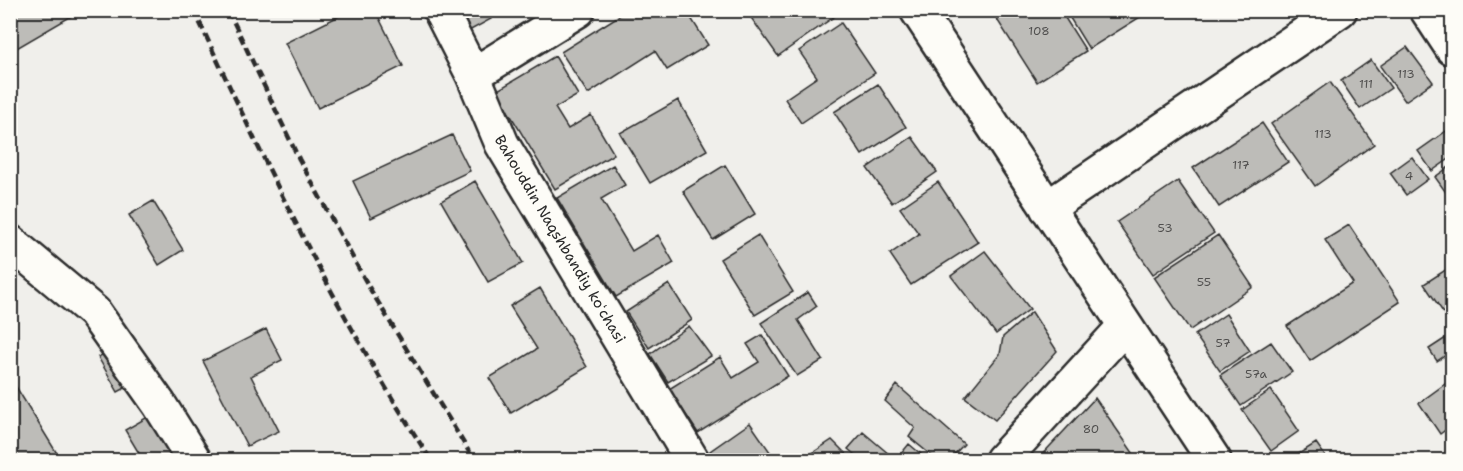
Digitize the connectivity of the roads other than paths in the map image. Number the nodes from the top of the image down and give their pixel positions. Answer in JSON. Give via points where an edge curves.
{"nodes":[{"id":1,"x":440,"y":10,"type":"edge"},
{"id":2,"x":578,"y":10,"type":"edge"},
{"id":3,"x":917,"y":10,"type":"edge"},
{"id":4,"x":1340,"y":10,"type":"edge"},
{"id":5,"x":1427,"y":10,"type":"edge"},
{"id":6,"x":1452,"y":48,"type":"edge"},
{"id":7,"x":473,"y":75,"type":"junction"},
{"id":8,"x":1047,"y":208,"type":"junction"},
{"id":9,"x":10,"y":242,"type":"edge"},
{"id":10,"x":1125,"y":326,"type":"junction"},
{"id":11,"x":194,"y":460,"type":"edge"},
{"id":12,"x":692,"y":460,"type":"edge"},
{"id":13,"x":1002,"y":460,"type":"edge"},
{"id":14,"x":1214,"y":460,"type":"edge"}],
"edges":[{"from":1,"to":7,"type":"street","name":"Bahouddin Naqshbandiy koʻchasi"},
{"from":2,"to":7,"type":"street"},
{"from":3,"to":8,"type":"street"},
{"from":4,"to":8,"type":"street"},
{"from":5,"to":6,"type":"street"},
{"from":7,"to":12,"type":"street","name":"Bahouddin Naqshbandiy koʻchasi","via":[[502,144]]},
{"from":8,"to":10,"type":"street"},
{"from":9,"to":11,"type":"street","via":[[94,312]]},
{"from":10,"to":13,"type":"street"},
{"from":10,"to":14,"type":"street"}]}
